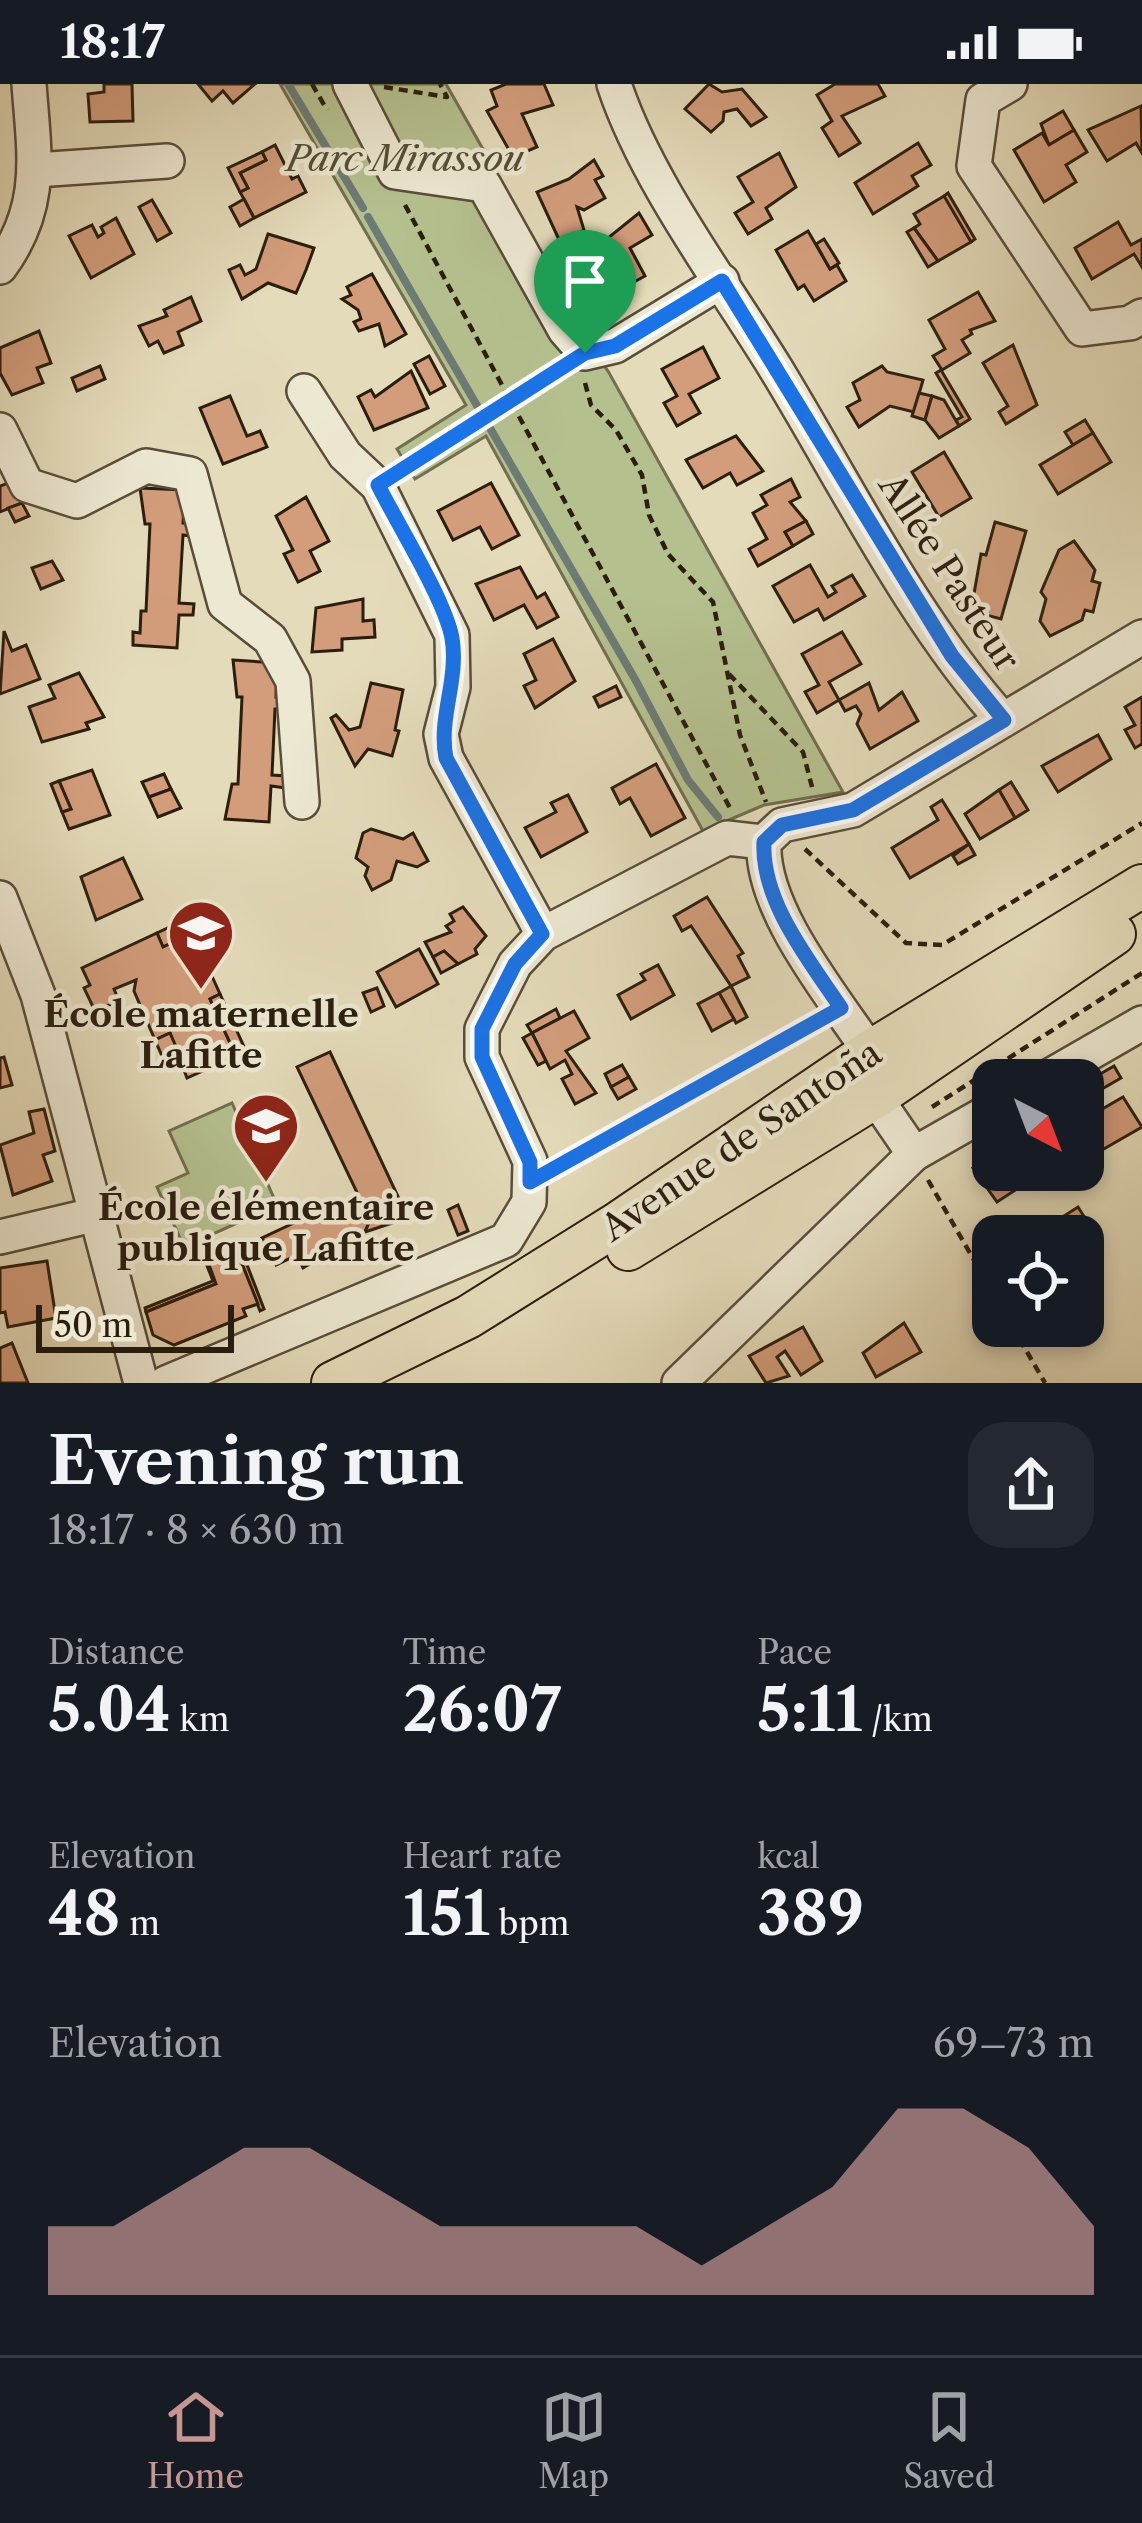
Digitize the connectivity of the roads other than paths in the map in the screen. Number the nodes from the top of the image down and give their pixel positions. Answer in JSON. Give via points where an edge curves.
{"nodes":[{"id":1,"x":29,"y":84,"type":"edge"},
{"id":2,"x":614,"y":84,"type":"edge"},
{"id":3,"x":1010,"y":84,"type":"edge"},
{"id":4,"x":352,"y":89,"type":"edge"},
{"id":5,"x":167,"y":161,"type":"dead end"},
{"id":6,"x":36,"y":170,"type":"junction"},
{"id":7,"x":0,"y":267,"type":"edge"},
{"id":8,"x":722,"y":281,"type":"junction"},
{"id":9,"x":1142,"y":316,"type":"edge"},
{"id":10,"x":304,"y":391,"type":"dead end"},
{"id":11,"x":0,"y":430,"type":"edge"},
{"id":12,"x":1142,"y":637,"type":"edge"},
{"id":13,"x":1004,"y":720,"type":"junction"},
{"id":14,"x":302,"y":802,"type":"dead end"},
{"id":15,"x":772,"y":826,"type":"junction"},
{"id":16,"x":1142,"y":886,"type":"edge"},
{"id":17,"x":0,"y":898,"type":"edge"},
{"id":18,"x":1142,"y":915,"type":"edge"},
{"id":19,"x":1088,"y":918,"type":"junction"},
{"id":20,"x":542,"y":934,"type":"junction"},
{"id":21,"x":1142,"y":1023,"type":"edge"},
{"id":22,"x":870,"y":1052,"type":"junction"},
{"id":23,"x":1079,"y":1059,"type":"edge"},
{"id":24,"x":875,"y":1097,"type":"junction"},
{"id":25,"x":972,"y":1120,"type":"edge"},
{"id":26,"x":914,"y":1154,"type":"junction"},
{"id":27,"x":92,"y":1215,"type":"junction"},
{"id":28,"x":0,"y":1237,"type":"edge"},
{"id":29,"x":141,"y":1383,"type":"edge"},
{"id":30,"x":166,"y":1383,"type":"edge"},
{"id":31,"x":333,"y":1383,"type":"edge"},
{"id":32,"x":379,"y":1383,"type":"edge"},
{"id":33,"x":679,"y":1383,"type":"edge"}],
"edges":[{"from":1,"to":6,"type":"street"},
{"from":2,"to":8,"type":"street","name":"Allée Pasteur","via":[[627,122]]},
{"from":3,"to":9,"type":"street","via":[[983,100],[974,166],[1082,328]]},
{"from":4,"to":8,"type":"street","via":[[395,172],[484,185],[585,353],[615,346]]},
{"from":5,"to":6,"type":"street"},
{"from":6,"to":7,"type":"street","via":[[29,218]]},
{"from":8,"to":13,"type":"street","name":"Allée Pasteur","via":[[952,656]]},
{"from":10,"to":20,"type":"street","via":[[345,454],[378,485],[452,635],[453,688],[441,734],[446,758]]},
{"from":11,"to":14,"type":"street","via":[[27,485],[77,501],[146,466],[190,474],[225,604],[270,639],[292,681]]},
{"from":12,"to":13,"type":"street"},
{"from":13,"to":15,"type":"street","name":"Allée Pasteur","via":[[853,810]]},
{"from":15,"to":20,"type":"street","name":"Allée Pasteur","via":[[727,838]]},
{"from":15,"to":22,"type":"street","via":[[763,868],[773,893]]},
{"from":16,"to":19,"type":"main road","name":"Avenue de Santoña"},
{"from":17,"to":27,"type":"street","via":[[38,995]]},
{"from":18,"to":24,"type":"main road","name":"Avenue de Santoña"},
{"from":19,"to":22,"type":"main road","name":"Avenue de Santoña"},
{"from":19,"to":24,"type":"main road","via":[[982,1003],[867,1075]]},
{"from":20,"to":30,"type":"street","via":[[515,964],[482,1029],[482,1057],[530,1162],[530,1202],[506,1240]]},
{"from":21,"to":23,"type":"street"},
{"from":22,"to":31,"type":"main road","name":"Avenue de Santoña","via":[[487,1306]]},
{"from":24,"to":26,"type":"street"},
{"from":24,"to":32,"type":"main road","name":"Avenue de Santoña","via":[[627,1250]]},
{"from":25,"to":26,"type":"street"},
{"from":26,"to":33,"type":"street"},
{"from":27,"to":28,"type":"street"},
{"from":27,"to":29,"type":"street"}]}
